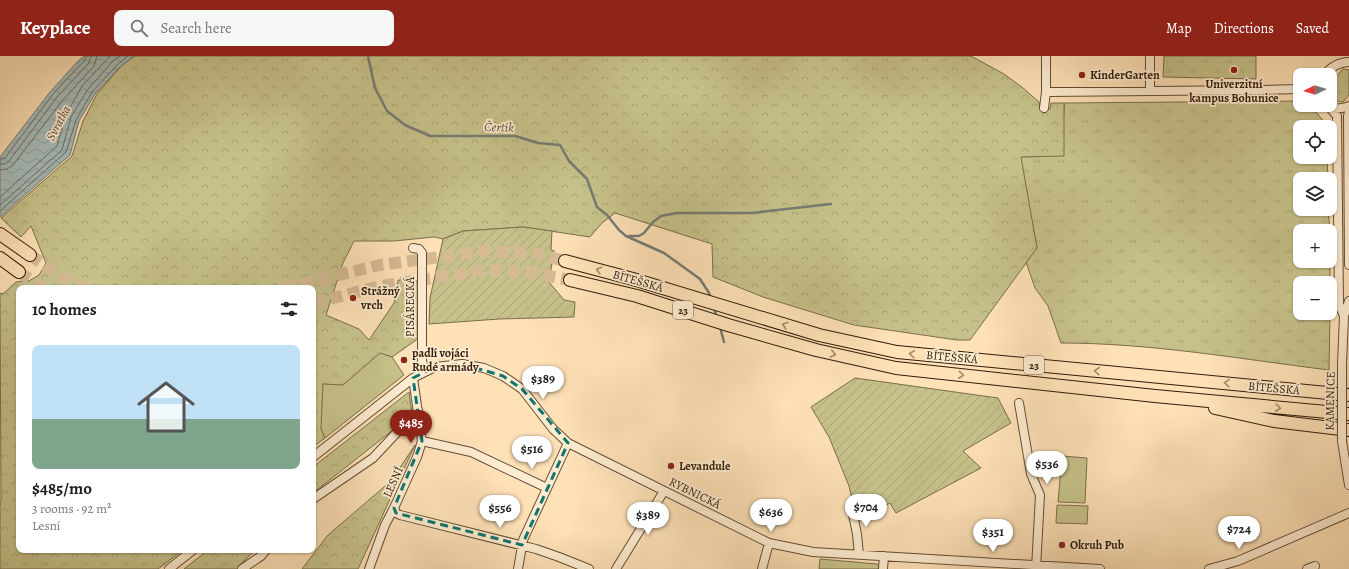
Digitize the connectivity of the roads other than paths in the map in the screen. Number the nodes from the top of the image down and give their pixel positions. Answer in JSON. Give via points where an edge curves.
{"nodes":[{"id":1,"x":1046,"y":56,"type":"edge"},
{"id":2,"x":1150,"y":56,"type":"edge"},
{"id":3,"x":1337,"y":56,"type":"edge"},
{"id":4,"x":1349,"y":62,"type":"edge"},
{"id":5,"x":1333,"y":67,"type":"joint"},
{"id":6,"x":1293,"y":88,"type":"edge"},
{"id":7,"x":1150,"y":91,"type":"junction"},
{"id":8,"x":1046,"y":92,"type":"junction"},
{"id":9,"x":1349,"y":106,"type":"edge"},
{"id":10,"x":1044,"y":108,"type":"dead end"},
{"id":11,"x":1337,"y":108,"type":"edge"},
{"id":12,"x":1333,"y":112,"type":"edge"},
{"id":13,"x":1349,"y":112,"type":"edge"},
{"id":14,"x":2,"y":236,"type":"edge"},
{"id":15,"x":413,"y":248,"type":"dead end"},
{"id":16,"x":30,"y":255,"type":"tunnel mouth"},
{"id":17,"x":0,"y":258,"type":"edge"},
{"id":18,"x":565,"y":261,"type":"tunnel mouth"},
{"id":19,"x":1349,"y":265,"type":"edge"},
{"id":20,"x":19,"y":272,"type":"tunnel mouth"},
{"id":21,"x":570,"y":280,"type":"tunnel mouth"},
{"id":22,"x":1349,"y":301,"type":"edge"},
{"id":23,"x":1347,"y":316,"type":"edge"},
{"id":24,"x":425,"y":371,"type":"junction"},
{"id":25,"x":413,"y":378,"type":"junction"},
{"id":26,"x":1349,"y":395,"type":"edge"},
{"id":27,"x":1155,"y":396,"type":"junction"},
{"id":28,"x":1019,"y":403,"type":"dead end"},
{"id":29,"x":418,"y":410,"type":"junction"},
{"id":30,"x":1349,"y":414,"type":"edge"},
{"id":31,"x":1349,"y":430,"type":"edge"},
{"id":32,"x":422,"y":441,"type":"junction"},
{"id":33,"x":568,"y":443,"type":"junction"},
{"id":34,"x":316,"y":454,"type":"edge"},
{"id":35,"x":1349,"y":485,"type":"edge"},
{"id":36,"x":547,"y":488,"type":"junction"},
{"id":37,"x":664,"y":491,"type":"junction"},
{"id":38,"x":316,"y":497,"type":"edge"},
{"id":39,"x":851,"y":505,"type":"dead end"},
{"id":40,"x":394,"y":508,"type":"junction"},
{"id":41,"x":1349,"y":513,"type":"edge"},
{"id":42,"x":769,"y":543,"type":"junction"},
{"id":43,"x":522,"y":545,"type":"junction"},
{"id":44,"x":190,"y":553,"type":"edge"},
{"id":45,"x":264,"y":553,"type":"edge"},
{"id":46,"x":859,"y":555,"type":"junction"},
{"id":47,"x":884,"y":556,"type":"junction"},
{"id":48,"x":1036,"y":567,"type":"edge"},
{"id":49,"x":1226,"y":567,"type":"edge"},
{"id":50,"x":169,"y":569,"type":"edge"},
{"id":51,"x":242,"y":569,"type":"edge"},
{"id":52,"x":369,"y":569,"type":"edge"},
{"id":53,"x":518,"y":569,"type":"edge"},
{"id":54,"x":589,"y":569,"type":"edge"},
{"id":55,"x":616,"y":569,"type":"edge"},
{"id":56,"x":762,"y":569,"type":"edge"},
{"id":57,"x":883,"y":569,"type":"edge"},
{"id":58,"x":1100,"y":569,"type":"edge"},
{"id":59,"x":1209,"y":569,"type":"edge"}],
"edges":[{"from":1,"to":8,"type":"street"},
{"from":2,"to":7,"type":"street"},
{"from":3,"to":5,"type":"street"},
{"from":4,"to":5,"type":"street","via":[[1339,63]]},
{"from":6,"to":7,"type":"street"},
{"from":7,"to":8,"type":"street"},
{"from":8,"to":10,"type":"street"},
{"from":9,"to":11,"type":"street","name":"KAMENICE"},
{"from":12,"to":23,"type":"street","name":"KAMENICE","via":[[1337,116],[1339,304]]},
{"from":13,"to":19,"type":"street"},
{"from":14,"to":16,"type":"highway"},
{"from":15,"to":24,"type":"street","name":"PISÁRECKÁ","via":[[419,249],[422,253],[422,361]]},
{"from":17,"to":20,"type":"highway"},
{"from":26,"to":18,"type":"highway","name":"BÍTEŠSKÁ","number":"23","one_way":true,"via":[[897,352],[818,335]]},
{"from":21,"to":27,"type":"highway","name":"BÍTEŠSKÁ","number":"23","one_way":true,"via":[[637,296],[816,350],[896,368]]},
{"from":22,"to":23,"type":"street","name":"KAMENICE"},
{"from":23,"to":35,"type":"street","name":"KAMENICE","bridge":true,"via":[[1342,364],[1342,441]]},
{"from":24,"to":25,"type":"street","name":"RYBNICKÁ"},
{"from":24,"to":33,"type":"street","name":"RYBNICKÁ","via":[[435,367],[462,364],[484,368],[503,376],[522,389],[553,429]]},
{"from":25,"to":29,"type":"street","name":"LESNÍ"},
{"from":25,"to":34,"type":"street"},
{"from":27,"to":30,"type":"highway","name":"BÍTEŠSKÁ","number":"23","one_way":true},
{"from":27,"to":31,"type":"highway","via":[[1274,420]]},
{"from":28,"to":48,"type":"street","via":[[1031,474],[1040,495]]},
{"from":29,"to":32,"type":"street","name":"LESNÍ"},
{"from":29,"to":38,"type":"street","via":[[373,458]]},
{"from":32,"to":36,"type":"street","via":[[471,452]]},
{"from":32,"to":40,"type":"street","name":"LESNÍ"},
{"from":33,"to":36,"type":"street"},
{"from":33,"to":37,"type":"street","name":"RYBNICKÁ"},
{"from":36,"to":43,"type":"street"},
{"from":37,"to":42,"type":"street","name":"RYBNICKÁ"},
{"from":37,"to":55,"type":"street"},
{"from":39,"to":46,"type":"street","via":[[858,534]]},
{"from":40,"to":43,"type":"street","via":[[400,515]]},
{"from":40,"to":52,"type":"street","name":"LESNÍ"},
{"from":41,"to":49,"type":"street"},
{"from":42,"to":46,"type":"street","name":"RYBNICKÁ","via":[[813,552]]},
{"from":42,"to":56,"type":"street"},
{"from":43,"to":53,"type":"street"},
{"from":43,"to":54,"type":"street"},
{"from":44,"to":50,"type":"street"},
{"from":45,"to":51,"type":"street"},
{"from":46,"to":47,"type":"street","name":"RYBNICKÁ"},
{"from":47,"to":48,"type":"street","name":"RYBNICKÁ"},
{"from":47,"to":57,"type":"street"},
{"from":48,"to":58,"type":"street","name":"RYBNICKÁ"},
{"from":49,"to":59,"type":"street"}]}
